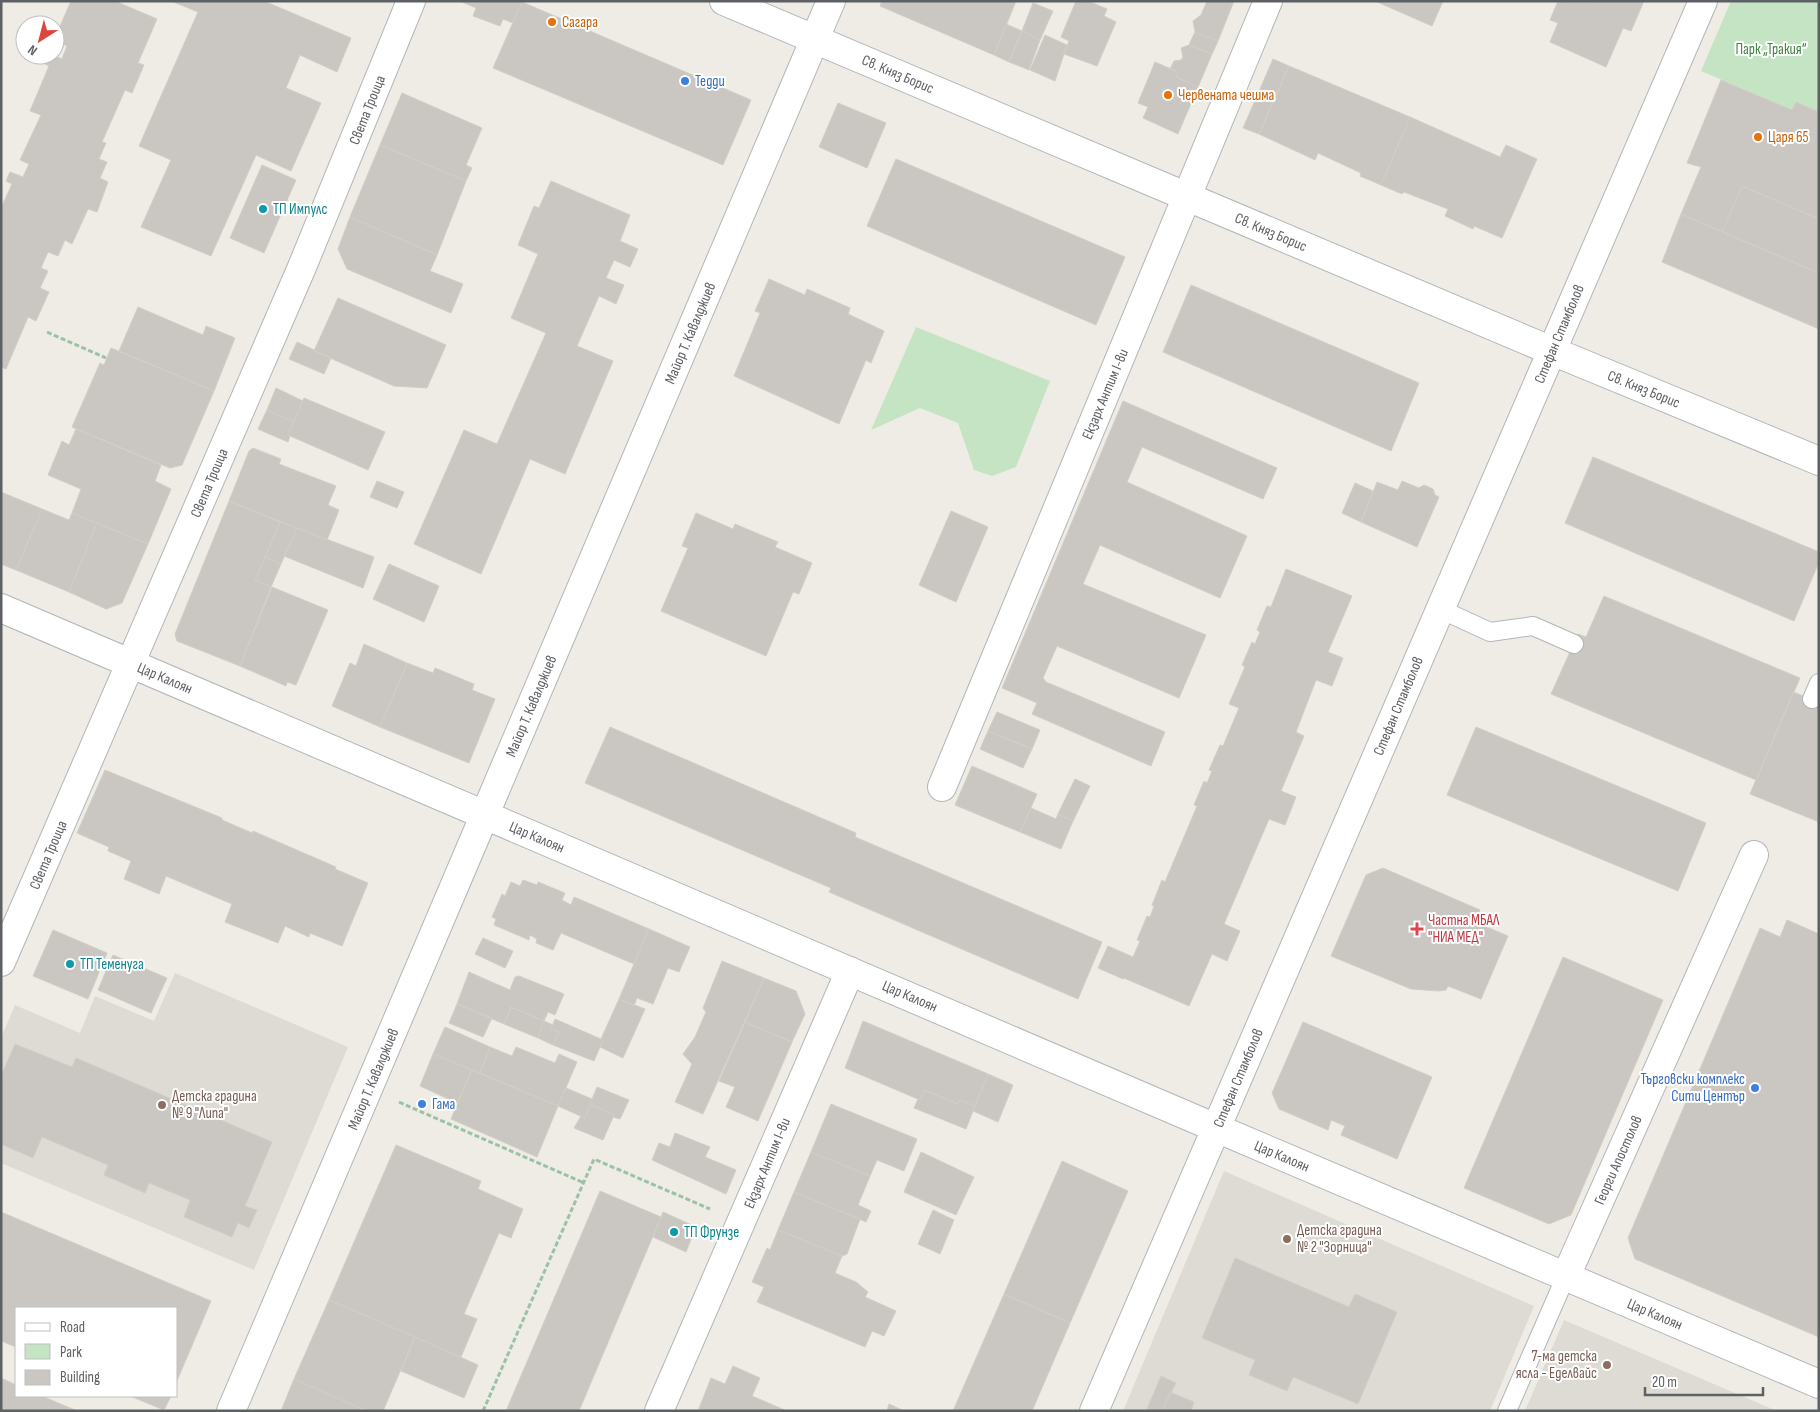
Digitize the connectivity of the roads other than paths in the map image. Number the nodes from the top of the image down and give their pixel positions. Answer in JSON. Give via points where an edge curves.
{"nodes":[{"id":1,"x":411,"y":1,"type":"edge"},
{"id":2,"x":724,"y":1,"type":"edge"},
{"id":3,"x":830,"y":1,"type":"edge"},
{"id":4,"x":1268,"y":1,"type":"edge"},
{"id":5,"x":1703,"y":1,"type":"edge"},
{"id":6,"x":814,"y":39,"type":"junction"},
{"id":7,"x":1187,"y":197,"type":"junction"},
{"id":8,"x":1552,"y":351,"type":"junction"},
{"id":9,"x":1819,"y":462,"type":"edge"},
{"id":10,"x":1,"y":608,"type":"edge"},
{"id":11,"x":1440,"y":609,"type":"junction"},
{"id":12,"x":1574,"y":644,"type":"dead end"},
{"id":13,"x":131,"y":663,"type":"junction"},
{"id":14,"x":1819,"y":683,"type":"edge"},
{"id":15,"x":1812,"y":699,"type":"dead end"},
{"id":16,"x":942,"y":787,"type":"dead end"},
{"id":17,"x":485,"y":815,"type":"junction"},
{"id":18,"x":1754,"y":855,"type":"dead end"},
{"id":19,"x":1,"y":962,"type":"edge"},
{"id":20,"x":850,"y":970,"type":"junction"},
{"id":21,"x":1216,"y":1128,"type":"junction"},
{"id":22,"x":1566,"y":1276,"type":"junction"},
{"id":23,"x":1819,"y":1384,"type":"edge"},
{"id":24,"x":231,"y":1411,"type":"edge"},
{"id":25,"x":659,"y":1411,"type":"edge"},
{"id":26,"x":1094,"y":1411,"type":"edge"},
{"id":27,"x":1507,"y":1411,"type":"edge"}],
"edges":[{"from":1,"to":13,"type":"street","name":"Света Троица","via":[[302,267]]},
{"from":2,"to":6,"type":"street","name":"Св. Княз Борис"},
{"from":3,"to":6,"type":"street","name":"Майор Т. Кавалджиев"},
{"from":4,"to":7,"type":"street","name":"Екзарх Антим I-ви"},
{"from":5,"to":8,"type":"street","name":"Стефан Стамболов"},
{"from":6,"to":7,"type":"street","name":"Св. Княз Борис"},
{"from":6,"to":17,"type":"street","name":"Майор Т. Кавалджиев"},
{"from":7,"to":8,"type":"street","name":"Св. Княз Борис"},
{"from":7,"to":16,"type":"street","name":"Екзарх Антим I-ви"},
{"from":8,"to":9,"type":"street","name":"Св. Княз Борис"},
{"from":8,"to":11,"type":"street","name":"Стефан Стамболов"},
{"from":10,"to":13,"type":"street","name":"Цар Калоян"},
{"from":11,"to":12,"type":"lane","via":[[1490,632],[1533,626]]},
{"from":11,"to":21,"type":"street","name":"Стефан Стамболов"},
{"from":13,"to":17,"type":"street","name":"Цар Калоян"},
{"from":13,"to":19,"type":"street","name":"Света Троица"},
{"from":14,"to":15,"type":"lane"},
{"from":17,"to":20,"type":"street","name":"Цар Калоян"},
{"from":17,"to":24,"type":"street","name":"Майор Т. Кавалджиев"},
{"from":18,"to":22,"type":"street","name":"Георги Апостолов"},
{"from":20,"to":21,"type":"street","name":"Цар Калоян"},
{"from":20,"to":25,"type":"street","name":"Екзарх Антим I-ви"},
{"from":21,"to":22,"type":"street","name":"Цар Калоян"},
{"from":21,"to":26,"type":"street","name":"Стефан Стамболов"},
{"from":22,"to":23,"type":"street","name":"Цар Калоян"},
{"from":22,"to":27,"type":"lane","name":"Георги Апостолов"}]}
